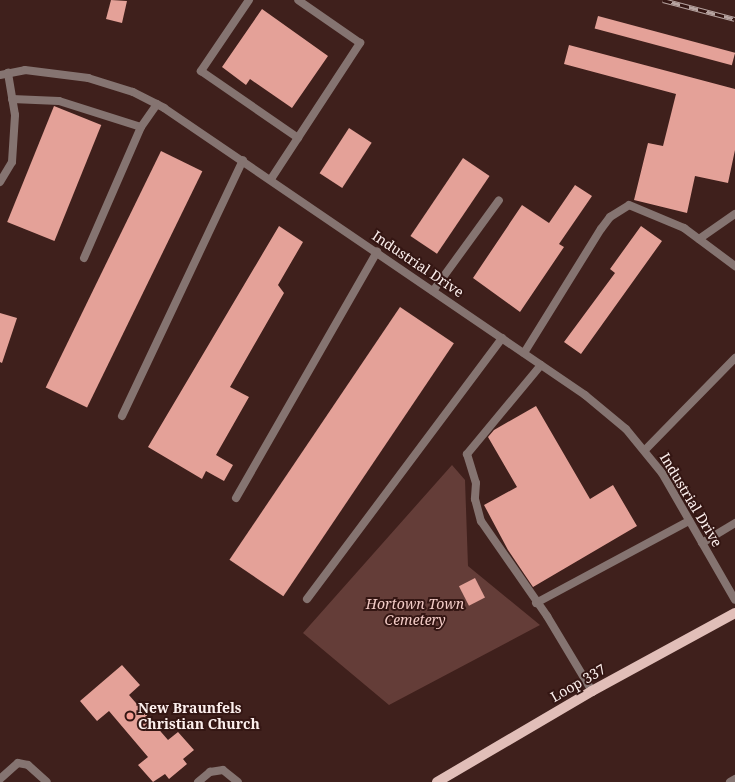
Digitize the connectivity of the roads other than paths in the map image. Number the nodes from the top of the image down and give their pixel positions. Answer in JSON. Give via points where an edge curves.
{"nodes":[{"id":1,"x":249,"y":0,"type":"edge"},
{"id":2,"x":298,"y":0,"type":"edge"},
{"id":3,"x":4,"y":74,"type":"edge"},
{"id":4,"x":12,"y":99,"type":"junction"},
{"id":5,"x":157,"y":104,"type":"junction"},
{"id":6,"x":141,"y":127,"type":"junction"},
{"id":7,"x":298,"y":138,"type":"junction"},
{"id":8,"x":243,"y":160,"type":"junction"},
{"id":9,"x":271,"y":179,"type":"junction"},
{"id":10,"x":0,"y":182,"type":"edge"},
{"id":11,"x":499,"y":200,"type":"dead end"},
{"id":12,"x":735,"y":214,"type":"edge"},
{"id":13,"x":699,"y":239,"type":"junction"},
{"id":14,"x":377,"y":252,"type":"junction"},
{"id":15,"x":84,"y":258,"type":"dead end"},
{"id":16,"x":735,"y":266,"type":"edge"},
{"id":17,"x":433,"y":291,"type":"junction"},
{"id":18,"x":502,"y":338,"type":"junction"},
{"id":19,"x":524,"y":353,"type":"junction"},
{"id":20,"x":735,"y":358,"type":"edge"},
{"id":21,"x":541,"y":364,"type":"junction"},
{"id":22,"x":122,"y":416,"type":"dead end"},
{"id":23,"x":645,"y":450,"type":"junction"},
{"id":24,"x":236,"y":498,"type":"dead end"},
{"id":25,"x":689,"y":521,"type":"junction"},
{"id":26,"x":735,"y":523,"type":"edge"},
{"id":27,"x":702,"y":543,"type":"junction"},
{"id":28,"x":307,"y":599,"type":"dead end"},
{"id":29,"x":735,"y":600,"type":"edge"},
{"id":30,"x":536,"y":603,"type":"junction"},
{"id":31,"x":735,"y":613,"type":"edge"},
{"id":32,"x":592,"y":690,"type":"junction"},
{"id":33,"x":0,"y":778,"type":"edge"},
{"id":34,"x":735,"y":779,"type":"edge"},
{"id":35,"x":47,"y":782,"type":"edge"},
{"id":36,"x":198,"y":782,"type":"edge"},
{"id":37,"x":238,"y":782,"type":"edge"},
{"id":38,"x":437,"y":782,"type":"edge"},
{"id":39,"x":730,"y":782,"type":"edge"}],
"edges":[{"from":1,"to":7,"type":"street","via":[[201,71]]},
{"from":2,"to":7,"type":"street","via":[[360,43]]},
{"from":3,"to":4,"type":"street"},
{"from":3,"to":5,"type":"street","name":"Industrial Drive","via":[[38,71],[88,78],[133,92]]},
{"from":4,"to":6,"type":"street","via":[[59,101]]},
{"from":4,"to":10,"type":"street","via":[[15,115],[12,162]]},
{"from":5,"to":6,"type":"street"},
{"from":5,"to":8,"type":"street","name":"Industrial Drive"},
{"from":6,"to":15,"type":"street"},
{"from":7,"to":9,"type":"street"},
{"from":8,"to":9,"type":"street","name":"Industrial Drive"},
{"from":8,"to":22,"type":"street"},
{"from":9,"to":14,"type":"street","name":"Industrial Drive"},
{"from":11,"to":17,"type":"street"},
{"from":12,"to":13,"type":"street"},
{"from":13,"to":16,"type":"street"},
{"from":13,"to":19,"type":"street","via":[[684,228],[629,205],[610,217]]},
{"from":14,"to":17,"type":"street","name":"Industrial Drive"},
{"from":14,"to":24,"type":"street"},
{"from":17,"to":18,"type":"street","name":"Industrial Drive"},
{"from":18,"to":19,"type":"street","name":"Industrial Drive"},
{"from":18,"to":28,"type":"street"},
{"from":19,"to":21,"type":"street","name":"Industrial Drive"},
{"from":20,"to":23,"type":"street"},
{"from":21,"to":23,"type":"street","name":"Industrial Drive","via":[[607,412]]},
{"from":21,"to":30,"type":"street","via":[[467,454],[476,482],[475,499],[481,521]]},
{"from":23,"to":25,"type":"street","name":"Industrial Drive","via":[[662,473]]},
{"from":25,"to":27,"type":"street","name":"Industrial Drive"},
{"from":25,"to":30,"type":"street"},
{"from":26,"to":27,"type":"street"},
{"from":27,"to":29,"type":"street","name":"Industrial Drive"},
{"from":30,"to":32,"type":"street","via":[[547,616]]},
{"from":31,"to":32,"type":"main road","name":"Loop 337"},
{"from":32,"to":38,"type":"main road","name":"Loop 337"},
{"from":33,"to":35,"type":"street","via":[[18,763],[28,764]]},
{"from":34,"to":39,"type":"street"},
{"from":36,"to":37,"type":"street","via":[[210,772],[224,770]]}]}
